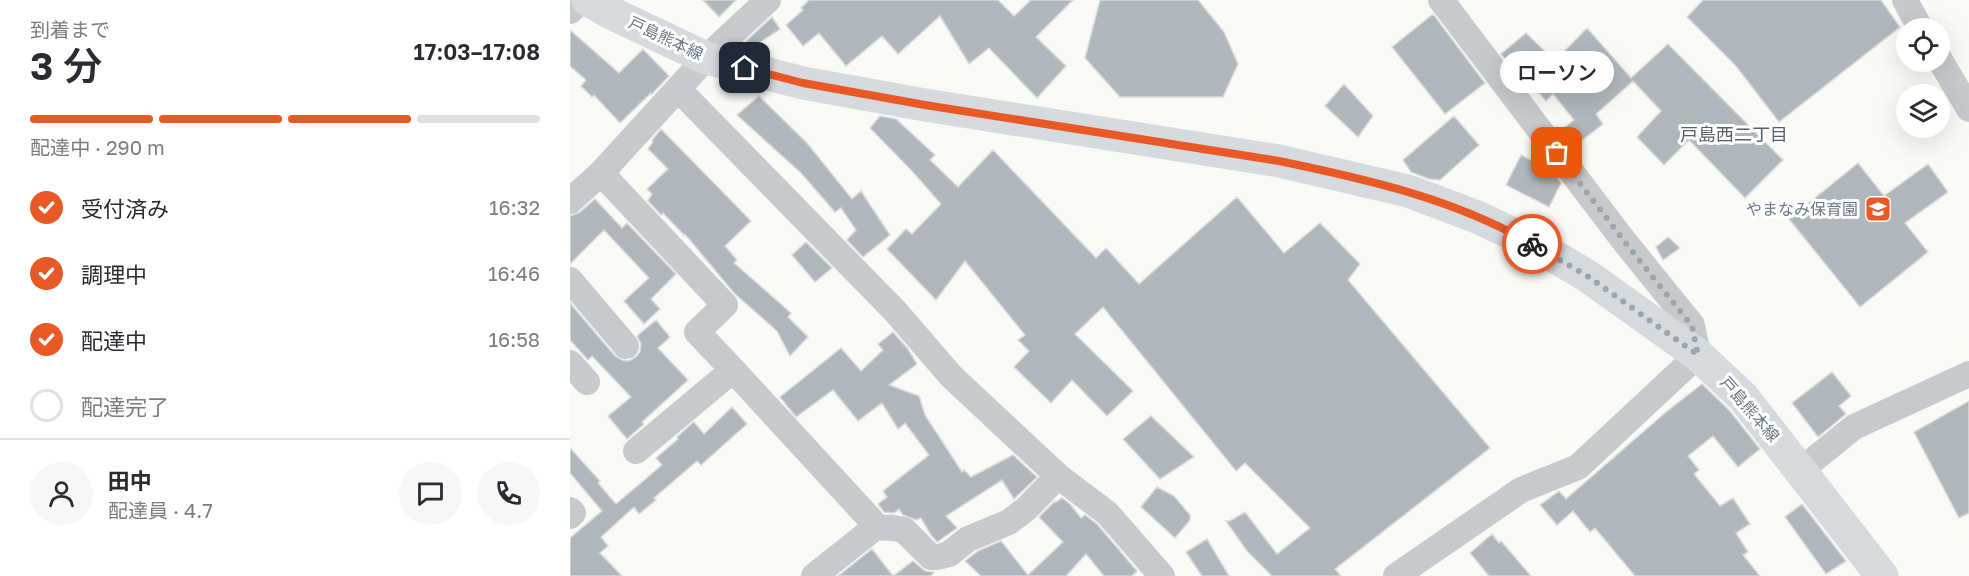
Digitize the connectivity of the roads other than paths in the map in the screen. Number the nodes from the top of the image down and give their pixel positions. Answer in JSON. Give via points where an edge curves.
{"nodes":[{"id":1,"x":581,"y":0,"type":"edge"},
{"id":2,"x":588,"y":0,"type":"edge"},
{"id":3,"x":768,"y":0,"type":"edge"},
{"id":4,"x":1441,"y":0,"type":"edge"},
{"id":5,"x":1905,"y":0,"type":"edge"},
{"id":6,"x":570,"y":11,"type":"edge"},
{"id":7,"x":1915,"y":18,"type":"edge"},
{"id":8,"x":706,"y":58,"type":"junction"},
{"id":9,"x":1947,"y":72,"type":"edge"},
{"id":10,"x":679,"y":90,"type":"junction"},
{"id":11,"x":1969,"y":109,"type":"edge"},
{"id":12,"x":601,"y":173,"type":"junction"},
{"id":13,"x":570,"y":201,"type":"edge"},
{"id":14,"x":570,"y":280,"type":"edge"},
{"id":15,"x":626,"y":346,"type":"dead end"},
{"id":16,"x":1698,"y":355,"type":"junction"},
{"id":17,"x":570,"y":363,"type":"edge"},
{"id":18,"x":733,"y":370,"type":"junction"},
{"id":19,"x":1969,"y":374,"type":"edge"},
{"id":20,"x":587,"y":382,"type":"dead end"},
{"id":21,"x":636,"y":452,"type":"dead end"},
{"id":22,"x":1801,"y":470,"type":"junction"},
{"id":23,"x":1058,"y":476,"type":"junction"},
{"id":24,"x":570,"y":510,"type":"edge"},
{"id":25,"x":570,"y":516,"type":"edge"},
{"id":26,"x":874,"y":526,"type":"junction"},
{"id":27,"x":819,"y":574,"type":"edge"},
{"id":28,"x":1162,"y":576,"type":"edge"},
{"id":29,"x":1396,"y":576,"type":"edge"},
{"id":30,"x":1882,"y":576,"type":"edge"}],
"edges":[{"from":1,"to":6,"type":"street"},
{"from":2,"to":8,"type":"main road","name":"戸島熊本線"},
{"from":3,"to":8,"type":"street"},
{"from":4,"to":16,"type":"street","via":[[1692,326]]},
{"from":5,"to":7,"type":"street"},
{"from":8,"to":10,"type":"street"},
{"from":8,"to":16,"type":"main road","name":"戸島熊本線","via":[[803,83],[1279,161],[1408,191],[1526,240],[1586,275]]},
{"from":9,"to":11,"type":"street"},
{"from":10,"to":12,"type":"street"},
{"from":10,"to":23,"type":"street","via":[[896,311],[951,376]]},
{"from":12,"to":13,"type":"street"},
{"from":12,"to":18,"type":"street","via":[[725,305],[698,332]]},
{"from":14,"to":15,"type":"street"},
{"from":16,"to":22,"type":"main road","name":"戸島熊本線","via":[[1743,397]]},
{"from":16,"to":29,"type":"street","via":[[1578,467],[1521,490]]},
{"from":17,"to":20,"type":"street"},
{"from":18,"to":21,"type":"street"},
{"from":18,"to":26,"type":"street"},
{"from":19,"to":22,"type":"street","via":[[1854,427]]},
{"from":22,"to":30,"type":"main road","name":"戸島熊本線"},
{"from":23,"to":26,"type":"street","via":[[1009,522],[938,557],[931,556],[904,530]]},
{"from":23,"to":28,"type":"street","via":[[1107,513]]},
{"from":24,"to":25,"type":"street"},
{"from":26,"to":27,"type":"street"}]}
